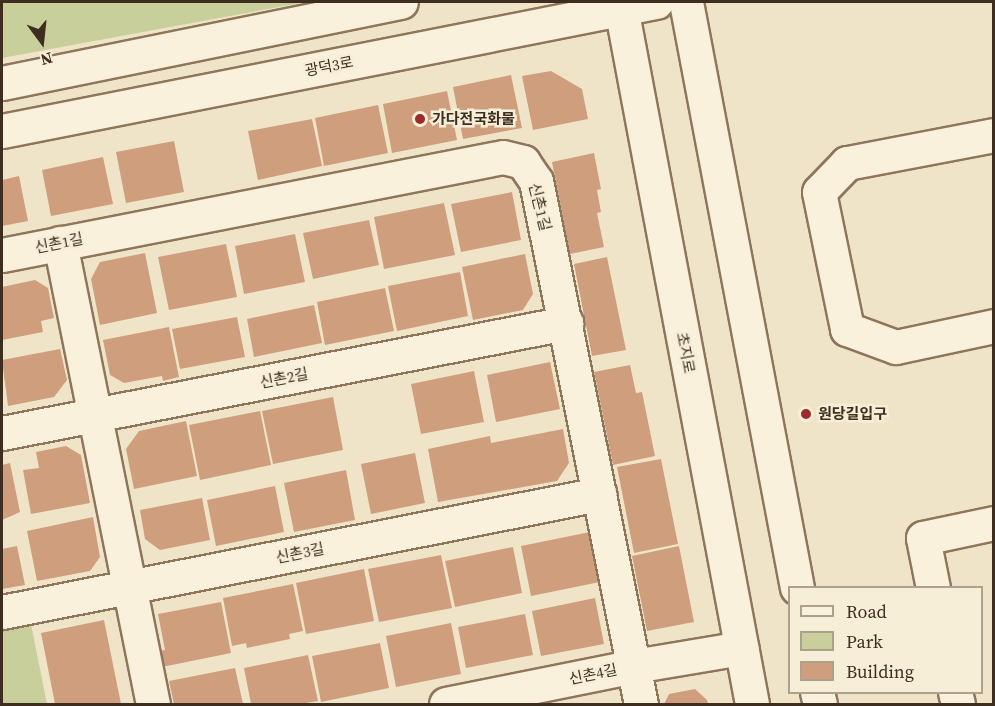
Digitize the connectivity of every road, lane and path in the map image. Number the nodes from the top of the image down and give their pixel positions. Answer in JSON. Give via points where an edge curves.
{"nodes":[{"id":1,"x":401,"y":2,"type":"edge"},
{"id":2,"x":656,"y":2,"type":"edge"},
{"id":3,"x":686,"y":2,"type":"edge"},
{"id":4,"x":620,"y":5,"type":"edge"},
{"id":5,"x":2,"y":83,"type":"edge"},
{"id":6,"x":2,"y":131,"type":"edge"},
{"id":7,"x":993,"y":135,"type":"edge"},
{"id":8,"x":60,"y":243,"type":"junction"},
{"id":9,"x":2,"y":255,"type":"edge"},
{"id":10,"x":566,"y":323,"type":"junction"},
{"id":11,"x":993,"y":326,"type":"edge"},
{"id":12,"x":94,"y":415,"type":"junction"},
{"id":13,"x":2,"y":433,"type":"edge"},
{"id":14,"x":599,"y":494,"type":"junction"},
{"id":15,"x":993,"y":523,"type":"edge"},
{"id":16,"x":797,"y":586,"type":"edge"},
{"id":17,"x":933,"y":586,"type":"edge"},
{"id":18,"x":129,"y":587,"type":"junction"},
{"id":19,"x":2,"y":612,"type":"edge"},
{"id":20,"x":741,"y":648,"type":"junction"},
{"id":21,"x":634,"y":666,"type":"junction"},
{"id":22,"x":153,"y":705,"type":"edge"},
{"id":23,"x":446,"y":705,"type":"edge"},
{"id":24,"x":641,"y":705,"type":"edge"},
{"id":25,"x":752,"y":705,"type":"edge"}],
"edges":[{"from":1,"to":5,"type":"street"},
{"from":2,"to":4,"type":"street","name":"광덕3로"},
{"from":3,"to":16,"type":"street"},
{"from":4,"to":6,"type":"street","name":"광덕3로"},
{"from":4,"to":20,"type":"street","name":"초지로"},
{"from":7,"to":11,"type":"street","via":[[847,163],[819,192],[847,329],[896,346]]},
{"from":8,"to":9,"type":"street","name":"신촌1길"},
{"from":8,"to":10,"type":"street","name":"신촌1길","via":[[503,157],[523,162],[536,181]]},
{"from":8,"to":12,"type":"street"},
{"from":10,"to":12,"type":"street","name":"신촌2길"},
{"from":10,"to":14,"type":"street","name":"신촌1길"},
{"from":12,"to":13,"type":"street","name":"신촌2길"},
{"from":12,"to":18,"type":"street"},
{"from":14,"to":18,"type":"street","name":"신촌3길"},
{"from":14,"to":21,"type":"street","name":"신촌1길"},
{"from":15,"to":17,"type":"street","via":[[922,538]]},
{"from":18,"to":19,"type":"street","name":"신촌3길"},
{"from":18,"to":22,"type":"street"},
{"from":20,"to":21,"type":"street","name":"신촌4길"},
{"from":20,"to":25,"type":"street","name":"초지로"},
{"from":21,"to":23,"type":"street","name":"신촌4길"},
{"from":21,"to":24,"type":"street","name":"신촌1길"}]}
